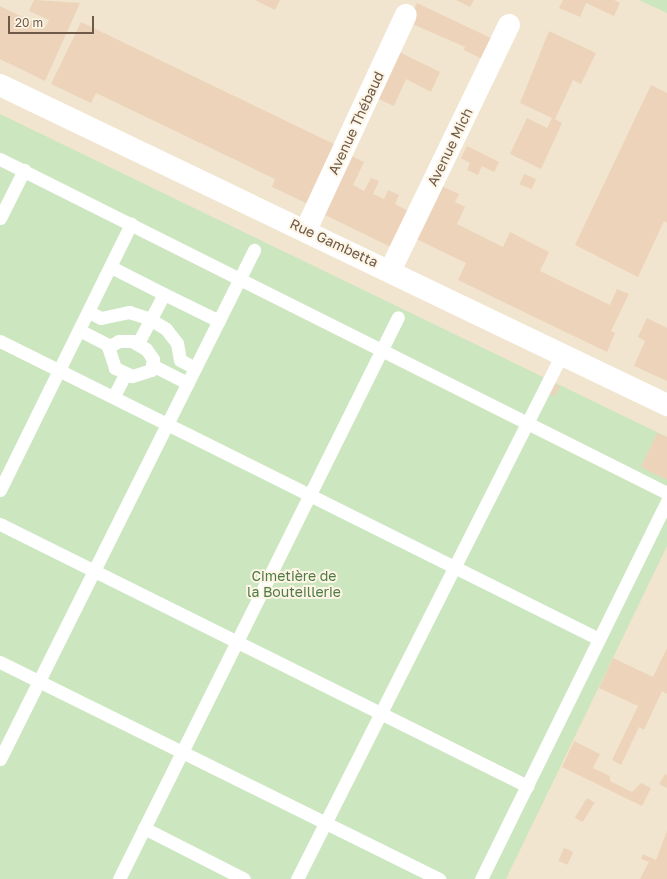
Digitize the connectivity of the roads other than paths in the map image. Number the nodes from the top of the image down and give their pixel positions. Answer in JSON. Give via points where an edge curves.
{"nodes":[{"id":1,"x":406,"y":15,"type":"dead end"},
{"id":2,"x":509,"y":25,"type":"dead end"},
{"id":3,"x":0,"y":85,"type":"edge"},
{"id":4,"x":0,"y":158,"type":"edge"},
{"id":5,"x":24,"y":170,"type":"junction"},
{"id":6,"x":0,"y":218,"type":"edge"},
{"id":7,"x":131,"y":224,"type":"junction"},
{"id":8,"x":306,"y":230,"type":"junction"},
{"id":9,"x":254,"y":250,"type":"dead end"},
{"id":10,"x":111,"y":267,"type":"junction"},
{"id":11,"x":391,"y":270,"type":"junction"},
{"id":12,"x":240,"y":279,"type":"junction"},
{"id":13,"x":164,"y":294,"type":"junction"},
{"id":14,"x":89,"y":312,"type":"junction"},
{"id":15,"x":398,"y":317,"type":"dead end"},
{"id":16,"x":151,"y":319,"type":"junction"},
{"id":17,"x":219,"y":321,"type":"junction"},
{"id":18,"x":79,"y":330,"type":"junction"},
{"id":19,"x":0,"y":341,"type":"edge"},
{"id":20,"x":138,"y":343,"type":"junction"},
{"id":21,"x":109,"y":345,"type":"junction"},
{"id":22,"x":382,"y":350,"type":"junction"},
{"id":23,"x":562,"y":354,"type":"junction"},
{"id":24,"x":154,"y":366,"type":"junction"},
{"id":25,"x":195,"y":368,"type":"junction"},
{"id":26,"x":60,"y":370,"type":"junction"},
{"id":27,"x":122,"y":380,"type":"dead end"},
{"id":28,"x":188,"y":383,"type":"junction"},
{"id":29,"x":114,"y":396,"type":"junction"},
{"id":30,"x":667,"y":405,"type":"edge"},
{"id":31,"x":528,"y":422,"type":"junction"},
{"id":32,"x":168,"y":423,"type":"junction"},
{"id":33,"x":0,"y":490,"type":"edge"},
{"id":34,"x":667,"y":493,"type":"edge"},
{"id":35,"x":311,"y":494,"type":"junction"},
{"id":36,"x":667,"y":501,"type":"edge"},
{"id":37,"x":0,"y":524,"type":"edge"},
{"id":38,"x":455,"y":566,"type":"junction"},
{"id":39,"x":94,"y":570,"type":"junction"},
{"id":40,"x":599,"y":639,"type":"junction"},
{"id":41,"x":238,"y":642,"type":"junction"},
{"id":42,"x":0,"y":662,"type":"edge"},
{"id":43,"x":39,"y":681,"type":"junction"},
{"id":44,"x":381,"y":713,"type":"junction"},
{"id":45,"x":183,"y":752,"type":"junction"},
{"id":46,"x":0,"y":759,"type":"edge"},
{"id":47,"x":527,"y":786,"type":"junction"},
{"id":48,"x":325,"y":822,"type":"junction"},
{"id":49,"x":144,"y":828,"type":"junction"},
{"id":50,"x":119,"y":879,"type":"edge"},
{"id":51,"x":244,"y":879,"type":"edge"},
{"id":52,"x":297,"y":879,"type":"edge"},
{"id":53,"x":439,"y":879,"type":"edge"},
{"id":54,"x":481,"y":879,"type":"edge"}],
"edges":[{"from":1,"to":8,"type":"street","name":"Avenue Thébaud"},
{"from":2,"to":11,"type":"street","name":"Avenue Mich"},
{"from":3,"to":8,"type":"street","name":"Rue Gambetta"},
{"from":4,"to":5,"type":"lane"},
{"from":5,"to":6,"type":"lane"},
{"from":5,"to":7,"type":"lane"},
{"from":7,"to":10,"type":"lane"},
{"from":7,"to":12,"type":"lane"},
{"from":8,"to":11,"type":"street","name":"Rue Gambetta"},
{"from":9,"to":12,"type":"lane"},
{"from":10,"to":13,"type":"lane"},
{"from":10,"to":14,"type":"lane"},
{"from":11,"to":23,"type":"street","name":"Rue Gambetta"},
{"from":12,"to":17,"type":"lane"},
{"from":12,"to":22,"type":"lane"},
{"from":13,"to":16,"type":"lane"},
{"from":13,"to":17,"type":"lane"},
{"from":14,"to":16,"type":"lane","via":[[101,318],[129,312]]},
{"from":14,"to":18,"type":"lane"},
{"from":15,"to":22,"type":"lane"},
{"from":16,"to":20,"type":"lane"},
{"from":16,"to":25,"type":"lane","via":[[173,336],[180,360]]},
{"from":17,"to":25,"type":"lane"},
{"from":18,"to":21,"type":"lane"},
{"from":18,"to":26,"type":"lane"},
{"from":19,"to":26,"type":"lane"},
{"from":20,"to":21,"type":"lane","via":[[125,340]]},
{"from":20,"to":24,"type":"lane","via":[[151,356]]},
{"from":21,"to":24,"type":"lane","via":[[110,361],[121,372],[144,375]]},
{"from":22,"to":31,"type":"lane"},
{"from":22,"to":35,"type":"lane"},
{"from":23,"to":30,"type":"street","name":"Rue Gambetta"},
{"from":23,"to":31,"type":"lane"},
{"from":24,"to":28,"type":"lane"},
{"from":25,"to":28,"type":"lane"},
{"from":26,"to":29,"type":"lane"},
{"from":26,"to":33,"type":"lane"},
{"from":27,"to":29,"type":"lane"},
{"from":28,"to":32,"type":"lane"},
{"from":29,"to":32,"type":"lane"},
{"from":31,"to":34,"type":"lane"},
{"from":31,"to":38,"type":"lane"},
{"from":32,"to":35,"type":"lane"},
{"from":32,"to":39,"type":"lane"},
{"from":35,"to":38,"type":"lane"},
{"from":35,"to":41,"type":"lane"},
{"from":36,"to":40,"type":"lane"},
{"from":37,"to":39,"type":"lane"},
{"from":38,"to":40,"type":"lane"},
{"from":38,"to":44,"type":"lane"},
{"from":39,"to":41,"type":"lane"},
{"from":39,"to":43,"type":"lane"},
{"from":40,"to":47,"type":"lane"},
{"from":41,"to":44,"type":"lane"},
{"from":41,"to":45,"type":"lane"},
{"from":42,"to":43,"type":"lane"},
{"from":43,"to":45,"type":"lane"},
{"from":43,"to":46,"type":"lane"},
{"from":44,"to":47,"type":"lane"},
{"from":44,"to":48,"type":"lane"},
{"from":45,"to":48,"type":"lane"},
{"from":45,"to":49,"type":"lane"},
{"from":47,"to":54,"type":"lane"},
{"from":48,"to":52,"type":"lane"},
{"from":48,"to":53,"type":"lane"},
{"from":49,"to":50,"type":"lane"},
{"from":49,"to":51,"type":"lane"}]}
